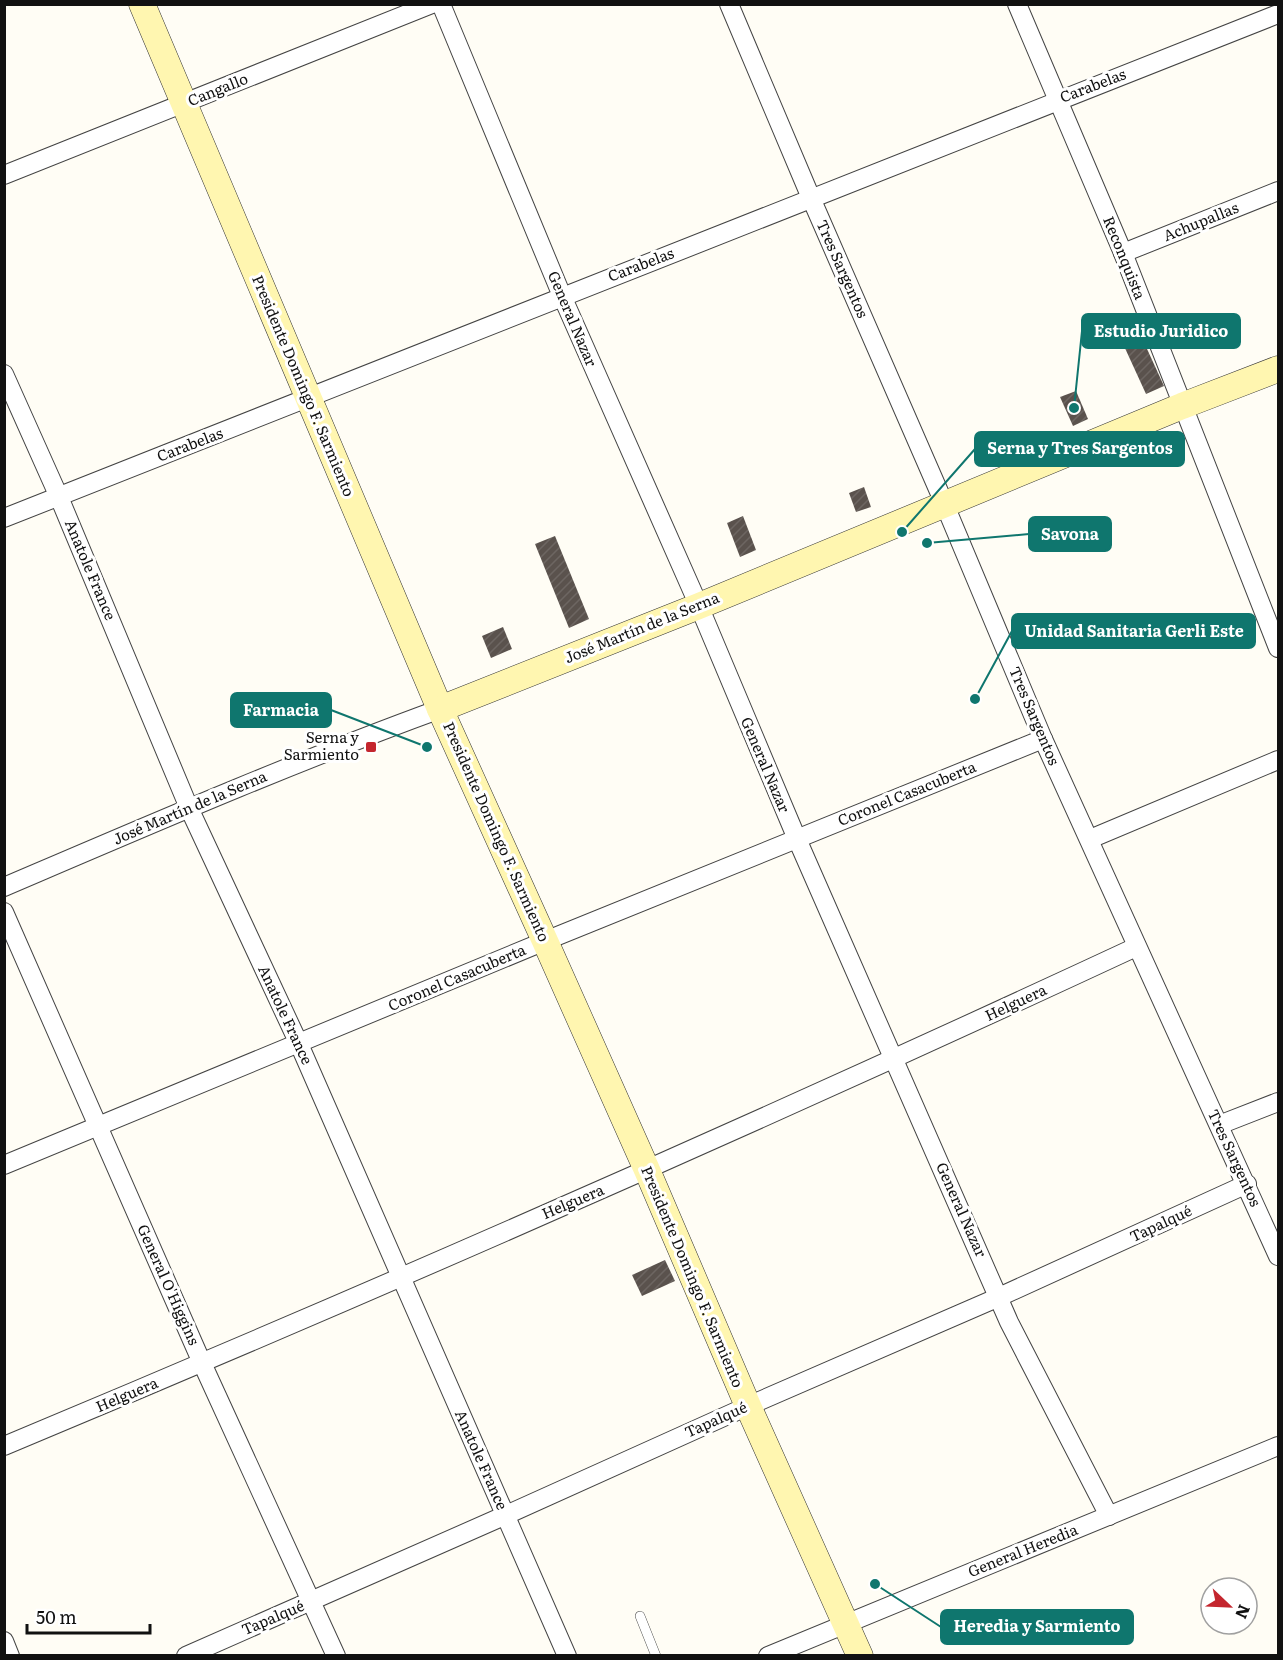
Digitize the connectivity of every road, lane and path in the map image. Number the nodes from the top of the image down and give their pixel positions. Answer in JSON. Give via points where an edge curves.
{"nodes":[{"id":1,"x":142,"y":4,"type":"edge"},
{"id":2,"x":432,"y":4,"type":"edge"},
{"id":3,"x":441,"y":4,"type":"edge"},
{"id":4,"x":729,"y":4,"type":"edge"},
{"id":5,"x":1017,"y":4,"type":"edge"},
{"id":6,"x":1278,"y":14,"type":"edge"},
{"id":7,"x":1059,"y":100,"type":"junction"},
{"id":8,"x":185,"y":104,"type":"junction"},
{"id":9,"x":4,"y":175,"type":"edge"},
{"id":10,"x":1278,"y":191,"type":"edge"},
{"id":11,"x":811,"y":198,"type":"junction"},
{"id":12,"x":1123,"y":254,"type":"junction"},
{"id":13,"x":562,"y":296,"type":"junction"},
{"id":14,"x":1278,"y":369,"type":"edge"},
{"id":15,"x":4,"y":375,"type":"edge"},
{"id":16,"x":308,"y":399,"type":"junction"},
{"id":17,"x":1182,"y":406,"type":"junction"},
{"id":18,"x":59,"y":497,"type":"junction"},
{"id":19,"x":944,"y":503,"type":"junction"},
{"id":20,"x":4,"y":518,"type":"edge"},
{"id":21,"x":699,"y":606,"type":"junction"},
{"id":22,"x":1278,"y":648,"type":"edge"},
{"id":23,"x":440,"y":709,"type":"junction"},
{"id":24,"x":1043,"y":739,"type":"junction"},
{"id":25,"x":1278,"y":760,"type":"edge"},
{"id":26,"x":189,"y":808,"type":"junction"},
{"id":27,"x":1090,"y":838,"type":"junction"},
{"id":28,"x":797,"y":839,"type":"junction"},
{"id":29,"x":4,"y":887,"type":"edge"},
{"id":30,"x":4,"y":912,"type":"edge"},
{"id":31,"x":545,"y":941,"type":"junction"},
{"id":32,"x":1136,"y":947,"type":"junction"},
{"id":33,"x":299,"y":1044,"type":"junction"},
{"id":34,"x":895,"y":1059,"type":"junction"},
{"id":35,"x":1278,"y":1102,"type":"edge"},
{"id":36,"x":1219,"y":1125,"type":"junction"},
{"id":37,"x":98,"y":1127,"type":"junction"},
{"id":38,"x":4,"y":1165,"type":"edge"},
{"id":39,"x":647,"y":1170,"type":"junction"},
{"id":40,"x":1247,"y":1184,"type":"junction"},
{"id":41,"x":1278,"y":1257,"type":"edge"},
{"id":42,"x":400,"y":1278,"type":"junction"},
{"id":43,"x":999,"y":1297,"type":"junction"},
{"id":44,"x":202,"y":1363,"type":"junction"},
{"id":45,"x":748,"y":1406,"type":"junction"},
{"id":46,"x":4,"y":1446,"type":"edge"},
{"id":47,"x":1278,"y":1446,"type":"edge"},
{"id":48,"x":506,"y":1515,"type":"junction"},
{"id":49,"x":1109,"y":1516,"type":"junction"},
{"id":50,"x":312,"y":1601,"type":"junction"},
{"id":51,"x":640,"y":1616,"type":"dead end"},
{"id":52,"x":847,"y":1624,"type":"junction"},
{"id":53,"x":4,"y":1641,"type":"edge"},
{"id":54,"x":10,"y":1656,"type":"edge"},
{"id":55,"x":186,"y":1656,"type":"edge"},
{"id":56,"x":336,"y":1656,"type":"edge"},
{"id":57,"x":567,"y":1656,"type":"edge"},
{"id":58,"x":656,"y":1656,"type":"edge"},
{"id":59,"x":768,"y":1656,"type":"edge"},
{"id":60,"x":860,"y":1656,"type":"edge"}],
"edges":[{"from":1,"to":8,"type":"street","name":"Presidente Domingo F. Sarmiento"},
{"from":2,"to":8,"type":"street","name":"Cangallo"},
{"from":3,"to":13,"type":"street","name":"General Nazar"},
{"from":4,"to":11,"type":"street","name":"Tres Sargentos"},
{"from":5,"to":7,"type":"street","name":"Reconquista"},
{"from":6,"to":7,"type":"street","name":"Carabelas"},
{"from":7,"to":11,"type":"street","name":"Carabelas"},
{"from":7,"to":12,"type":"street","name":"Reconquista"},
{"from":8,"to":9,"type":"street","name":"Cangallo"},
{"from":8,"to":16,"type":"street","name":"Presidente Domingo F. Sarmiento"},
{"from":10,"to":12,"type":"street","name":"Achupallas"},
{"from":11,"to":13,"type":"street","name":"Carabelas"},
{"from":11,"to":19,"type":"street","name":"Tres Sargentos"},
{"from":12,"to":17,"type":"street","name":"Reconquista"},
{"from":13,"to":16,"type":"street","name":"Carabelas"},
{"from":13,"to":21,"type":"street","name":"General Nazar"},
{"from":14,"to":17,"type":"street","name":"José Martín de la Serna"},
{"from":15,"to":18,"type":"street","name":"Anatole France"},
{"from":16,"to":18,"type":"street","name":"Carabelas"},
{"from":16,"to":23,"type":"street","name":"Presidente Domingo F. Sarmiento"},
{"from":17,"to":19,"type":"street","name":"José Martín de la Serna"},
{"from":17,"to":22,"type":"street","name":"Reconquista"},
{"from":18,"to":20,"type":"street","name":"Carabelas"},
{"from":18,"to":26,"type":"street","name":"Anatole France"},
{"from":19,"to":21,"type":"street","name":"José Martín de la Serna"},
{"from":19,"to":24,"type":"street","name":"Tres Sargentos"},
{"from":21,"to":23,"type":"street","name":"José Martín de la Serna"},
{"from":21,"to":28,"type":"street","name":"General Nazar"},
{"from":23,"to":26,"type":"street","name":"José Martín de la Serna"},
{"from":23,"to":31,"type":"street","name":"Presidente Domingo F. Sarmiento"},
{"from":24,"to":27,"type":"street","name":"Tres Sargentos"},
{"from":24,"to":28,"type":"street","name":"Coronel Casacuberta"},
{"from":25,"to":27,"type":"street"},
{"from":26,"to":29,"type":"street","name":"José Martín de la Serna"},
{"from":26,"to":33,"type":"street","name":"Anatole France"},
{"from":27,"to":32,"type":"street","name":"Tres Sargentos"},
{"from":28,"to":31,"type":"street","name":"Coronel Casacuberta"},
{"from":28,"to":34,"type":"street","name":"General Nazar"},
{"from":30,"to":37,"type":"street","name":"General O'Higgins"},
{"from":31,"to":33,"type":"street","name":"Coronel Casacuberta"},
{"from":31,"to":39,"type":"street","name":"Presidente Domingo F. Sarmiento"},
{"from":32,"to":34,"type":"street","name":"Helguera"},
{"from":32,"to":36,"type":"street","name":"Tres Sargentos"},
{"from":33,"to":37,"type":"street","name":"Coronel Casacuberta"},
{"from":33,"to":42,"type":"street","name":"Anatole France"},
{"from":34,"to":39,"type":"street","name":"Helguera"},
{"from":34,"to":43,"type":"street","name":"General Nazar"},
{"from":35,"to":36,"type":"street"},
{"from":36,"to":40,"type":"street","name":"Tres Sargentos"},
{"from":37,"to":38,"type":"street","name":"Coronel Casacuberta"},
{"from":37,"to":44,"type":"street","name":"General O'Higgins"},
{"from":39,"to":42,"type":"street","name":"Helguera"},
{"from":39,"to":45,"type":"street","name":"Presidente Domingo F. Sarmiento"},
{"from":40,"to":41,"type":"street","name":"Tres Sargentos"},
{"from":40,"to":43,"type":"street","name":"Tapalqué"},
{"from":42,"to":44,"type":"street","name":"Helguera"},
{"from":42,"to":48,"type":"street","name":"Anatole France"},
{"from":43,"to":45,"type":"street","name":"Tapalqué"},
{"from":43,"to":49,"type":"street","name":"General Nazar"},
{"from":44,"to":46,"type":"street","name":"Helguera"},
{"from":44,"to":50,"type":"street","name":"General O'Higgins"},
{"from":45,"to":48,"type":"street","name":"Tapalqué"},
{"from":45,"to":52,"type":"street","name":"Presidente Domingo F. Sarmiento"},
{"from":47,"to":49,"type":"street","name":"General Heredia"},
{"from":48,"to":50,"type":"street","name":"Tapalqué"},
{"from":48,"to":57,"type":"street","name":"Anatole France"},
{"from":49,"to":52,"type":"street","name":"General Heredia"},
{"from":50,"to":55,"type":"street","name":"Tapalqué"},
{"from":50,"to":56,"type":"street","name":"General O'Higgins"},
{"from":51,"to":58,"type":"lane"},
{"from":52,"to":59,"type":"street","name":"General Heredia"},
{"from":52,"to":60,"type":"street","name":"Presidente Domingo F. Sarmiento"},
{"from":53,"to":54,"type":"street"}]}
